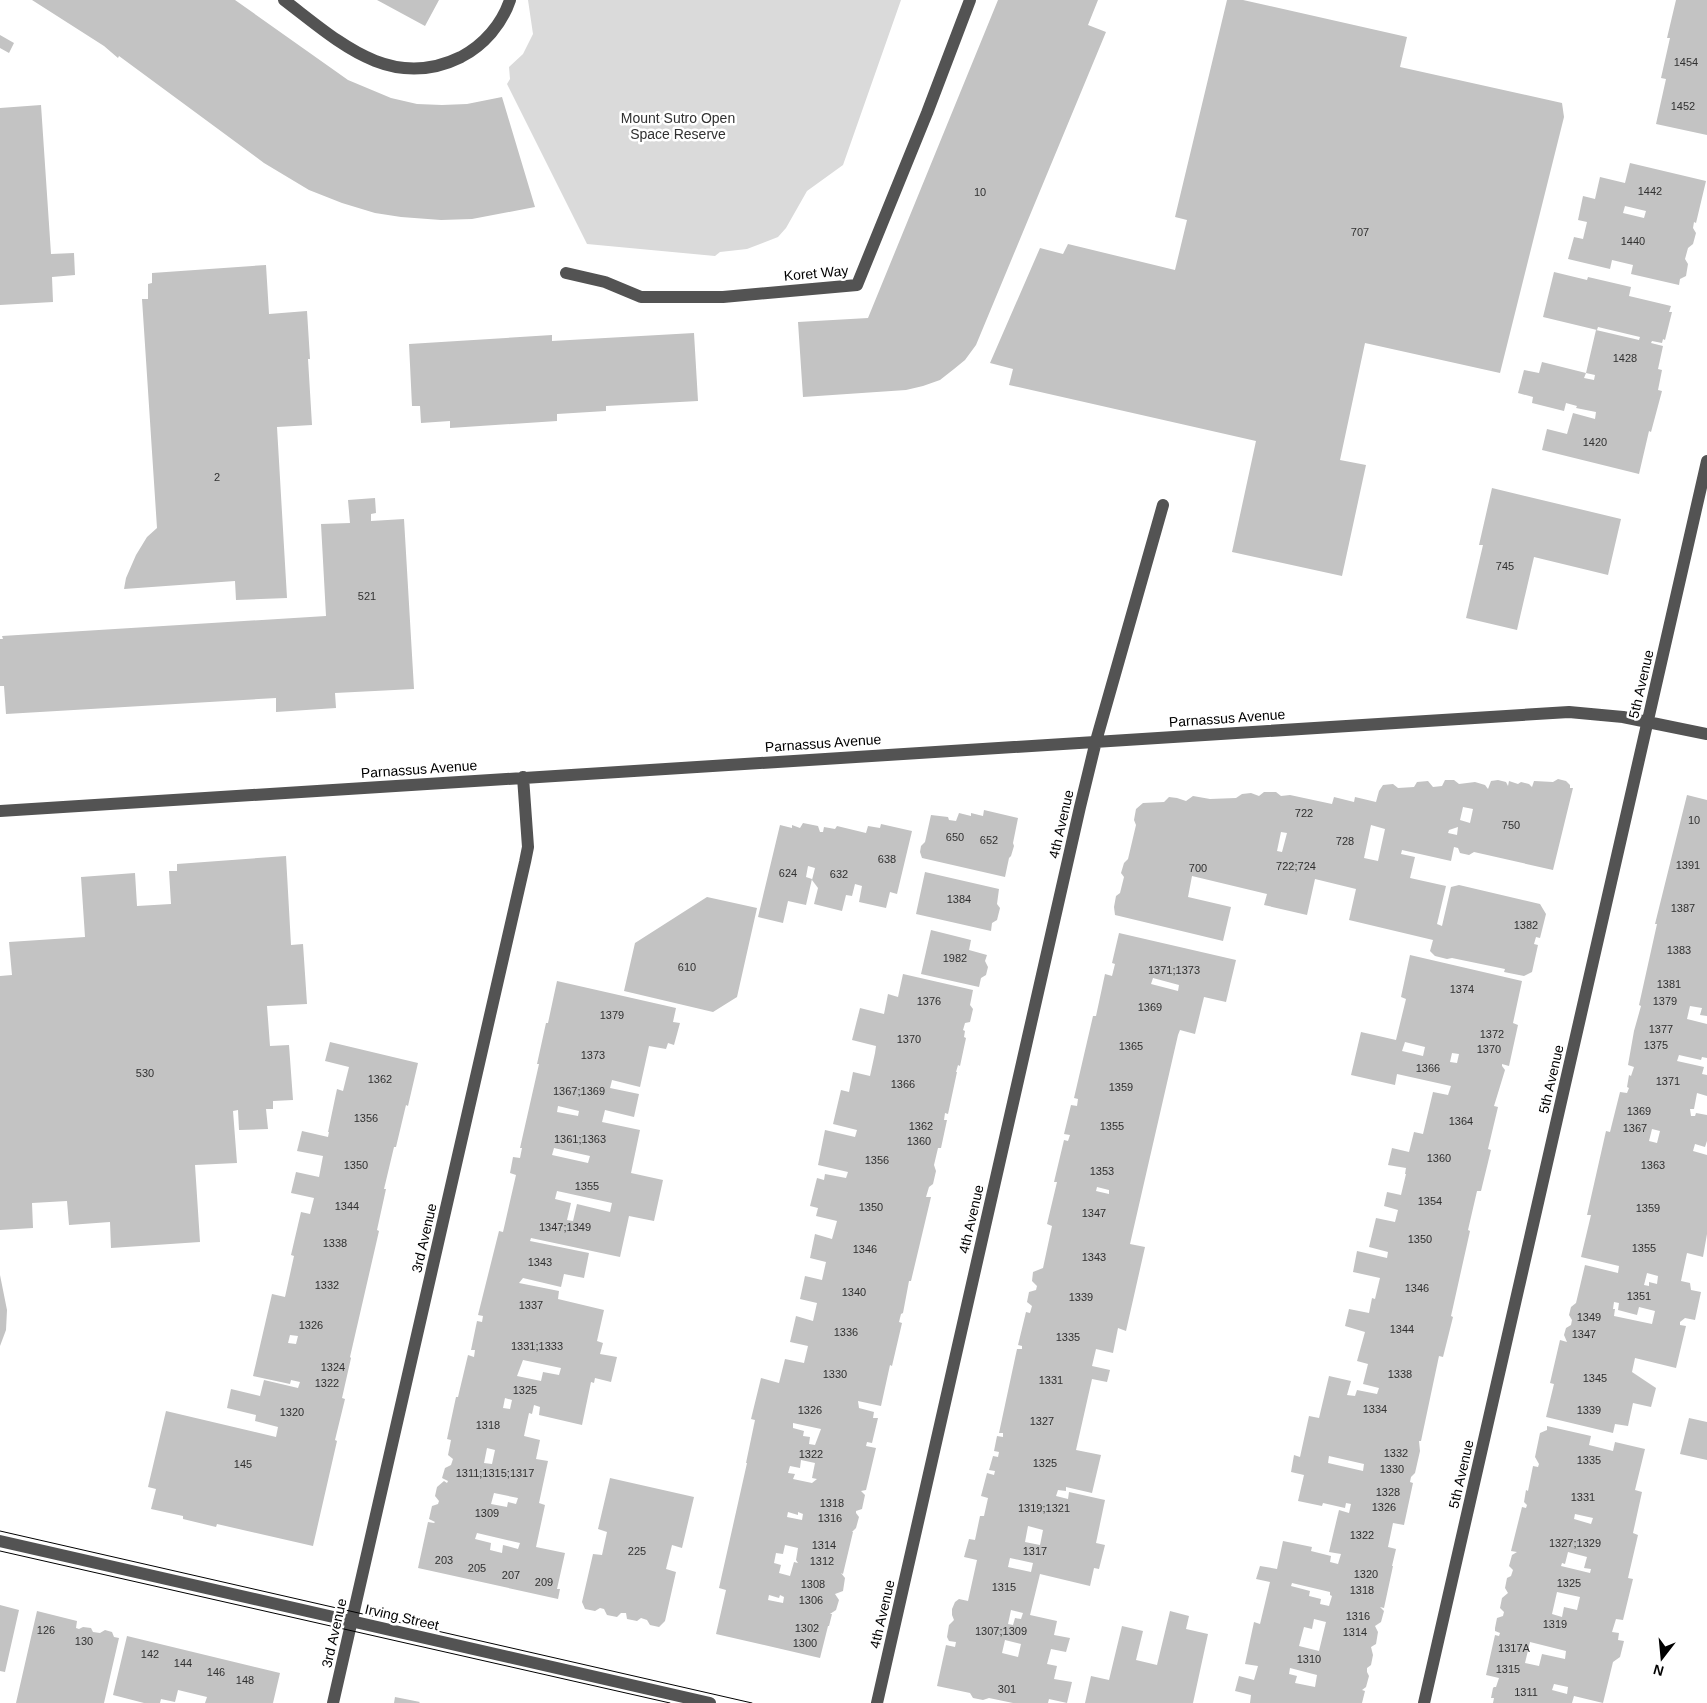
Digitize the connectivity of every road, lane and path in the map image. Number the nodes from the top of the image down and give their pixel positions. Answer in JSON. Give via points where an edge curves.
{"nodes":[{"id":1,"x":284,"y":0,"type":"edge"},
{"id":2,"x":510,"y":0,"type":"edge"},
{"id":3,"x":970,"y":0,"type":"edge"},
{"id":4,"x":566,"y":273,"type":"dead end"},
{"id":5,"x":1707,"y":461,"type":"edge"},
{"id":6,"x":1163,"y":506,"type":"dead end"},
{"id":7,"x":1648,"y":721,"type":"junction"},
{"id":8,"x":1707,"y":734,"type":"edge"},
{"id":9,"x":1096,"y":741,"type":"junction"},
{"id":10,"x":523,"y":778,"type":"junction"},
{"id":11,"x":0,"y":811,"type":"edge"},
{"id":12,"x":0,"y":1541,"type":"edge"},
{"id":13,"x":352,"y":1621,"type":"junction"},
{"id":14,"x":334,"y":1703,"type":"edge"},
{"id":15,"x":710,"y":1703,"type":"edge"},
{"id":16,"x":877,"y":1703,"type":"edge"},
{"id":17,"x":1424,"y":1703,"type":"edge"}],
"edges":[{"from":1,"to":2,"type":"street","via":[[362,55],[384,65],[404,69],[447,64],[470,52],[489,36]]},
{"from":3,"to":4,"type":"street","name":"Koret Way","via":[[857,285],[723,297],[640,297],[605,282]]},
{"from":5,"to":7,"type":"street","name":"5th Avenue"},
{"from":6,"to":9,"type":"street","name":"4th Avenue"},
{"from":7,"to":8,"type":"street","name":"Parnassus Avenue"},
{"from":7,"to":9,"type":"street","name":"Parnassus Avenue","via":[[1569,712]]},
{"from":7,"to":17,"type":"street","name":"5th Avenue"},
{"from":9,"to":10,"type":"street","name":"Parnassus Avenue"},
{"from":9,"to":16,"type":"street","name":"4th Avenue"},
{"from":10,"to":11,"type":"street","name":"Parnassus Avenue"},
{"from":10,"to":13,"type":"street","name":"3rd Avenue","via":[[528,847],[525,862]]},
{"from":12,"to":13,"type":"street","name":"Irving Street"},
{"from":13,"to":14,"type":"street","name":"3rd Avenue"},
{"from":13,"to":15,"type":"street","name":"Irving Street"}]}
